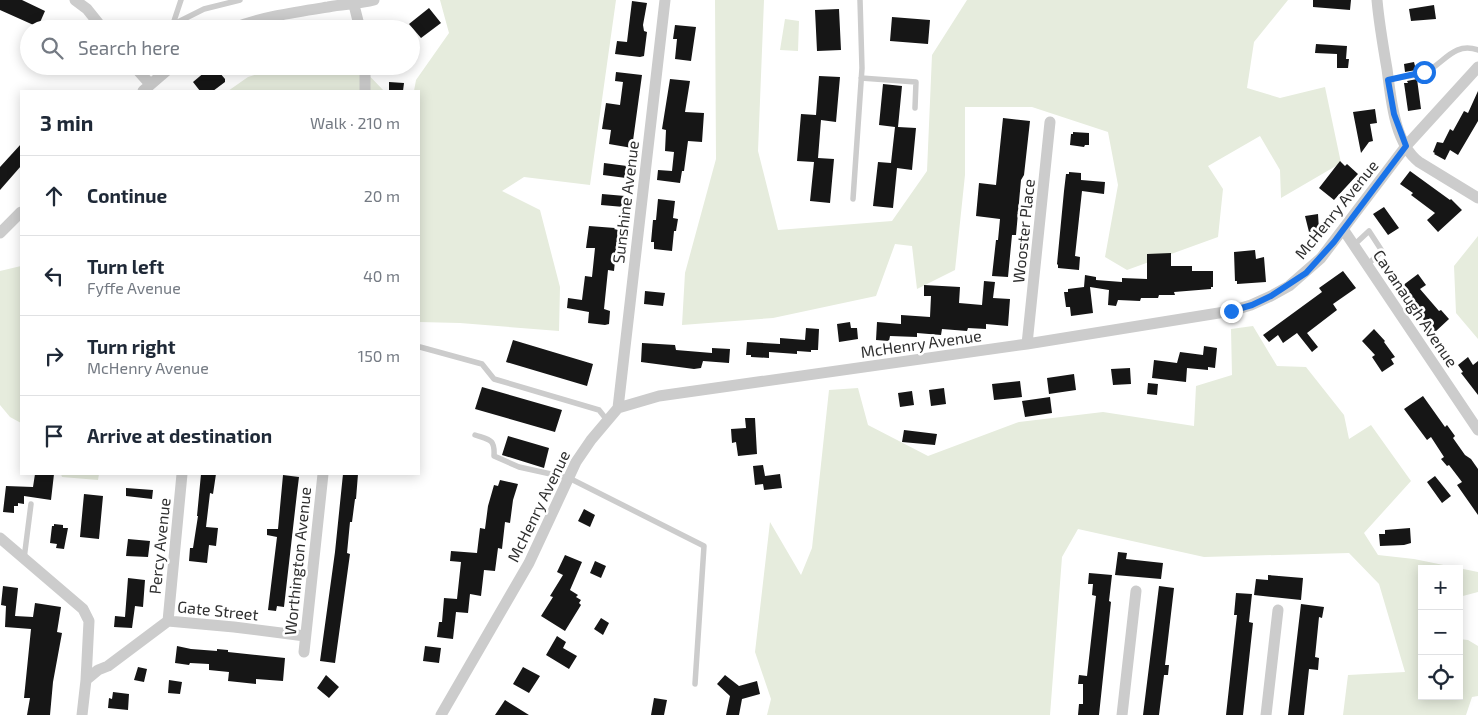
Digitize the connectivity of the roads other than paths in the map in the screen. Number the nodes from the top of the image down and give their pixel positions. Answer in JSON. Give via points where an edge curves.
{"nodes":[{"id":1,"x":75,"y":0,"type":"edge"},
{"id":2,"x":181,"y":0,"type":"edge"},
{"id":3,"x":240,"y":0,"type":"edge"},
{"id":4,"x":374,"y":0,"type":"edge"},
{"id":5,"x":665,"y":0,"type":"edge"},
{"id":6,"x":860,"y":0,"type":"edge"},
{"id":7,"x":1377,"y":0,"type":"edge"},
{"id":8,"x":354,"y":5,"type":"junction"},
{"id":9,"x":95,"y":20,"type":"edge"},
{"id":10,"x":174,"y":20,"type":"edge"},
{"id":11,"x":184,"y":20,"type":"edge"},
{"id":12,"x":261,"y":20,"type":"edge"},
{"id":13,"x":358,"y":20,"type":"edge"},
{"id":14,"x":1478,"y":50,"type":"edge"},
{"id":15,"x":1477,"y":71,"type":"edge"},
{"id":16,"x":139,"y":75,"type":"edge"},
{"id":17,"x":161,"y":75,"type":"edge"},
{"id":18,"x":365,"y":75,"type":"edge"},
{"id":19,"x":861,"y":78,"type":"junction"},
{"id":20,"x":1388,"y":80,"type":"junction"},
{"id":21,"x":146,"y":88,"type":"edge"},
{"id":22,"x":365,"y":90,"type":"edge"},
{"id":23,"x":916,"y":108,"type":"dead end"},
{"id":24,"x":1050,"y":122,"type":"dead end"},
{"id":25,"x":1406,"y":146,"type":"junction"},
{"id":26,"x":853,"y":198,"type":"dead end"},
{"id":27,"x":1478,"y":198,"type":"edge"},
{"id":28,"x":20,"y":213,"type":"edge"},
{"id":29,"x":1343,"y":229,"type":"junction"},
{"id":30,"x":0,"y":233,"type":"edge"},
{"id":31,"x":1354,"y":245,"type":"junction"},
{"id":32,"x":1367,"y":265,"type":"junction"},
{"id":33,"x":1027,"y":344,"type":"junction"},
{"id":34,"x":420,"y":347,"type":"dead end"},
{"id":35,"x":618,"y":408,"type":"junction"},
{"id":36,"x":607,"y":420,"type":"junction"},
{"id":37,"x":1478,"y":430,"type":"edge"},
{"id":38,"x":475,"y":435,"type":"dead end"},
{"id":39,"x":182,"y":475,"type":"edge"},
{"id":40,"x":322,"y":475,"type":"edge"},
{"id":41,"x":569,"y":478,"type":"junction"},
{"id":42,"x":31,"y":504,"type":"dead end"},
{"id":43,"x":0,"y":538,"type":"edge"},
{"id":44,"x":24,"y":558,"type":"junction"},
{"id":45,"x":1136,"y":591,"type":"dead end"},
{"id":46,"x":1278,"y":610,"type":"dead end"},
{"id":47,"x":168,"y":621,"type":"junction"},
{"id":48,"x":305,"y":636,"type":"junction"},
{"id":49,"x":304,"y":652,"type":"dead end"},
{"id":50,"x":86,"y":680,"type":"junction"},
{"id":51,"x":696,"y":684,"type":"dead end"},
{"id":52,"x":82,"y":715,"type":"edge"},
{"id":53,"x":442,"y":715,"type":"edge"},
{"id":54,"x":1122,"y":715,"type":"edge"},
{"id":55,"x":1266,"y":715,"type":"edge"}],
"edges":[{"from":1,"to":9,"type":"street"},
{"from":2,"to":10,"type":"lane"},
{"from":3,"to":11,"type":"lane","via":[[204,9]]},
{"from":4,"to":8,"type":"street"},
{"from":5,"to":35,"type":"street","name":"Sunshine Avenue"},
{"from":6,"to":19,"type":"lane"},
{"from":7,"to":20,"type":"street"},
{"from":8,"to":12,"type":"street","via":[[330,6]]},
{"from":8,"to":13,"type":"street"},
{"from":14,"to":20,"type":"lane","via":[[1453,50],[1424,72]]},
{"from":15,"to":25,"type":"street","name":"McHenry Avenue"},
{"from":16,"to":21,"type":"street"},
{"from":17,"to":21,"type":"street"},
{"from":18,"to":22,"type":"street"},
{"from":19,"to":23,"type":"lane","via":[[916,82]]},
{"from":19,"to":26,"type":"lane"},
{"from":20,"to":25,"type":"street","via":[[1394,114]]},
{"from":24,"to":33,"type":"street","name":"Wooster Place"},
{"from":25,"to":27,"type":"street","via":[[1419,162]]},
{"from":25,"to":29,"type":"street","name":"McHenry Avenue"},
{"from":28,"to":30,"type":"street"},
{"from":29,"to":31,"type":"street","name":"Cavanaugh Avenue"},
{"from":29,"to":33,"type":"street","name":"McHenry Avenue","via":[[1306,273],[1252,305]]},
{"from":31,"to":32,"type":"street","name":"Cavanaugh Avenue"},
{"from":31,"to":32,"type":"lane","via":[[1369,231],[1382,251]]},
{"from":32,"to":37,"type":"street","name":"Cavanaugh Avenue"},
{"from":33,"to":35,"type":"street","name":"McHenry Avenue","via":[[659,396]]},
{"from":34,"to":36,"type":"lane","via":[[482,364],[494,379],[599,410]]},
{"from":35,"to":36,"type":"street","name":"McHenry Avenue"},
{"from":36,"to":41,"type":"street","name":"McHenry Avenue","via":[[590,440]]},
{"from":38,"to":41,"type":"lane","via":[[491,441],[494,456],[519,467]]},
{"from":39,"to":47,"type":"street","name":"Percy Avenue"},
{"from":40,"to":48,"type":"street","name":"Worthington Avenue"},
{"from":41,"to":51,"type":"lane","via":[[704,546]]},
{"from":41,"to":53,"type":"street","name":"McHenry Avenue","via":[[530,563]]},
{"from":42,"to":44,"type":"lane"},
{"from":43,"to":44,"type":"street"},
{"from":44,"to":50,"type":"street","via":[[83,609],[90,621]]},
{"from":45,"to":54,"type":"street"},
{"from":46,"to":55,"type":"street"},
{"from":47,"to":48,"type":"street","name":"Gate Street"},
{"from":47,"to":50,"type":"street","name":"Gate Street"},
{"from":48,"to":49,"type":"street","name":"Worthington Avenue"},
{"from":50,"to":52,"type":"street"}]}
